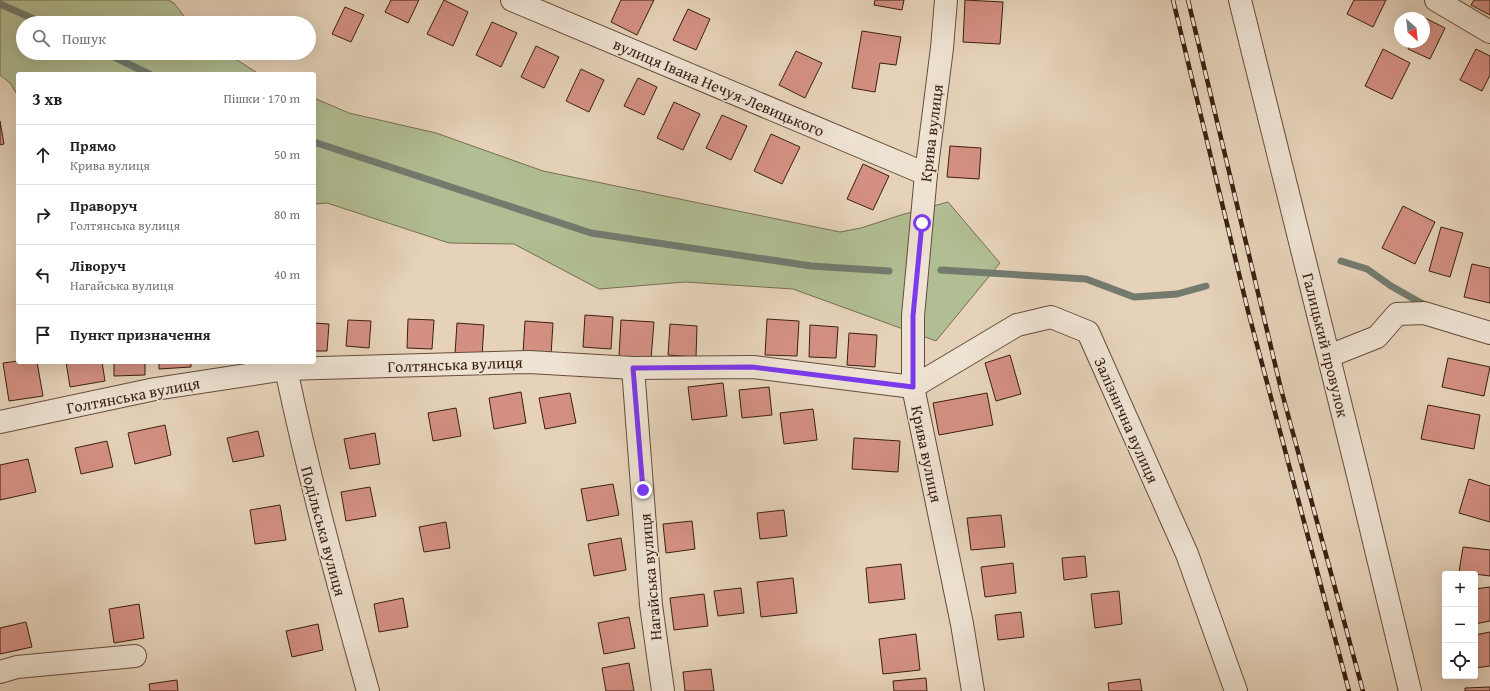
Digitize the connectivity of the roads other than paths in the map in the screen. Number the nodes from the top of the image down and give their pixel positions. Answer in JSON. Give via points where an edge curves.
{"nodes":[{"id":1,"x":512,"y":0,"type":"edge"},
{"id":2,"x":946,"y":0,"type":"edge"},
{"id":3,"x":1240,"y":0,"type":"edge"},
{"id":4,"x":1436,"y":0,"type":"edge"},
{"id":5,"x":1490,"y":32,"type":"edge"},
{"id":6,"x":926,"y":174,"type":"junction"},
{"id":7,"x":1490,"y":333,"type":"edge"},
{"id":8,"x":1329,"y":356,"type":"junction"},
{"id":9,"x":633,"y":368,"type":"junction"},
{"id":10,"x":286,"y":369,"type":"junction"},
{"id":11,"x":913,"y":387,"type":"junction"},
{"id":12,"x":0,"y":422,"type":"edge"},
{"id":13,"x":136,"y":656,"type":"dead end"},
{"id":14,"x":0,"y":672,"type":"edge"},
{"id":15,"x":368,"y":691,"type":"edge"},
{"id":16,"x":663,"y":691,"type":"edge"},
{"id":17,"x":973,"y":691,"type":"edge"},
{"id":18,"x":1236,"y":691,"type":"edge"},
{"id":19,"x":1410,"y":691,"type":"edge"}],
"edges":[{"from":1,"to":6,"type":"street","name":"вулиця Івана Нечуя-Левицького"},
{"from":2,"to":6,"type":"street","name":"Крива вулиця"},
{"from":3,"to":8,"type":"street","name":"Галицький провулок"},
{"from":4,"to":5,"type":"street"},
{"from":6,"to":11,"type":"street","name":"Крива вулиця","via":[[913,316]]},
{"from":7,"to":8,"type":"street","via":[[1424,313],[1397,314],[1376,337]]},
{"from":8,"to":19,"type":"street","name":"Галицький провулок"},
{"from":9,"to":10,"type":"street","name":"Голтянська вулиця","via":[[529,362]]},
{"from":9,"to":11,"type":"street","name":"Голтянська вулиця","via":[[752,367]]},
{"from":9,"to":16,"type":"street","name":"Нагайська вулиця","via":[[651,605]]},
{"from":10,"to":12,"type":"street","name":"Голтянська вулиця","via":[[155,388]]},
{"from":10,"to":15,"type":"street","name":"Подільська вулиця","via":[[305,457]]},
{"from":11,"to":17,"type":"street","name":"Крива вулиця","via":[[962,624]]},
{"from":11,"to":18,"type":"street","name":"Залізнична вулиця","via":[[1017,325],[1051,318],[1088,332],[1186,554]]},
{"from":13,"to":14,"type":"street","via":[[17,667]]}]}
